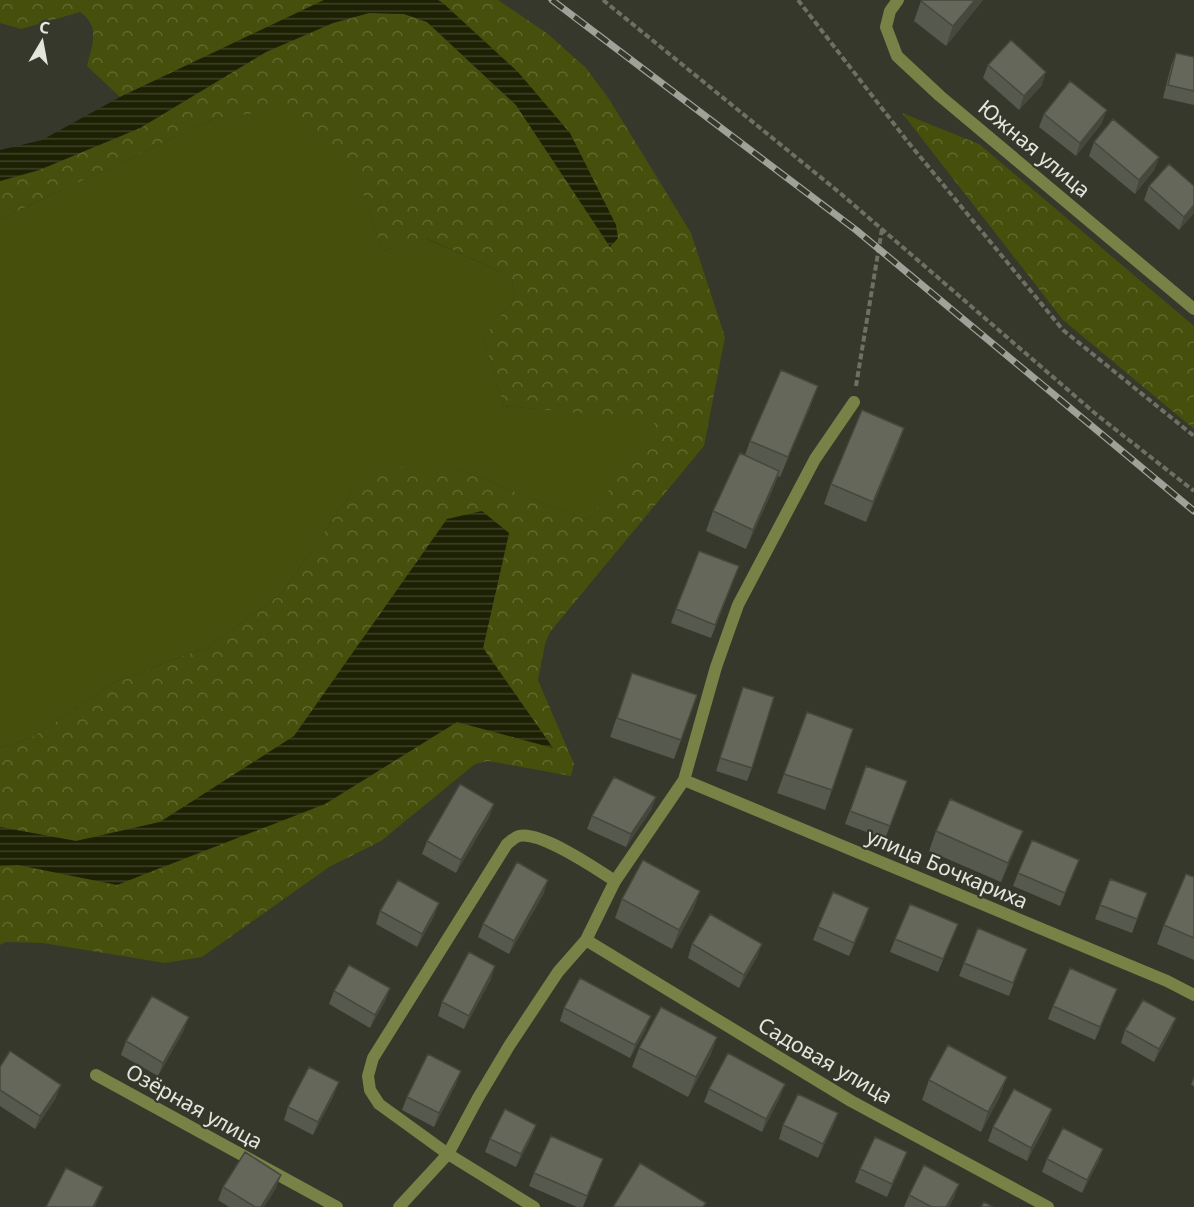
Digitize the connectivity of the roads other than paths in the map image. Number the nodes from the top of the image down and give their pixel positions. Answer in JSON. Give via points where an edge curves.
{"nodes":[{"id":1,"x":898,"y":0,"type":"edge"},
{"id":2,"x":1194,"y":309,"type":"edge"},
{"id":3,"x":854,"y":402,"type":"road end"},
{"id":4,"x":684,"y":780,"type":"junction"},
{"id":5,"x":615,"y":880,"type":"junction"},
{"id":6,"x":586,"y":940,"type":"junction"},
{"id":7,"x":1194,"y":995,"type":"edge"},
{"id":8,"x":96,"y":1075,"type":"dead end"},
{"id":9,"x":448,"y":1154,"type":"junction"},
{"id":10,"x":337,"y":1207,"type":"edge"},
{"id":11,"x":399,"y":1207,"type":"edge"},
{"id":12,"x":534,"y":1207,"type":"edge"},
{"id":13,"x":1048,"y":1207,"type":"edge"}],
"edges":[{"from":1,"to":2,"type":"street","name":"Южная улица","via":[[886,27],[897,56]]},
{"from":3,"to":4,"type":"street","via":[[814,459],[738,605]]},
{"from":4,"to":5,"type":"street"},
{"from":4,"to":7,"type":"street","name":"улица Бочкариха"},
{"from":5,"to":6,"type":"street"},
{"from":5,"to":9,"type":"street","via":[[569,853],[531,836],[517,836],[507,844],[405,1005],[373,1058],[368,1076],[370,1090],[379,1104]]},
{"from":6,"to":9,"type":"street","via":[[558,972],[509,1046]]},
{"from":6,"to":13,"type":"street","name":"Садовая улица","via":[[851,1101]]},
{"from":8,"to":10,"type":"street","name":"Озёрная улица"},
{"from":9,"to":11,"type":"street"},
{"from":9,"to":12,"type":"street"}]}
